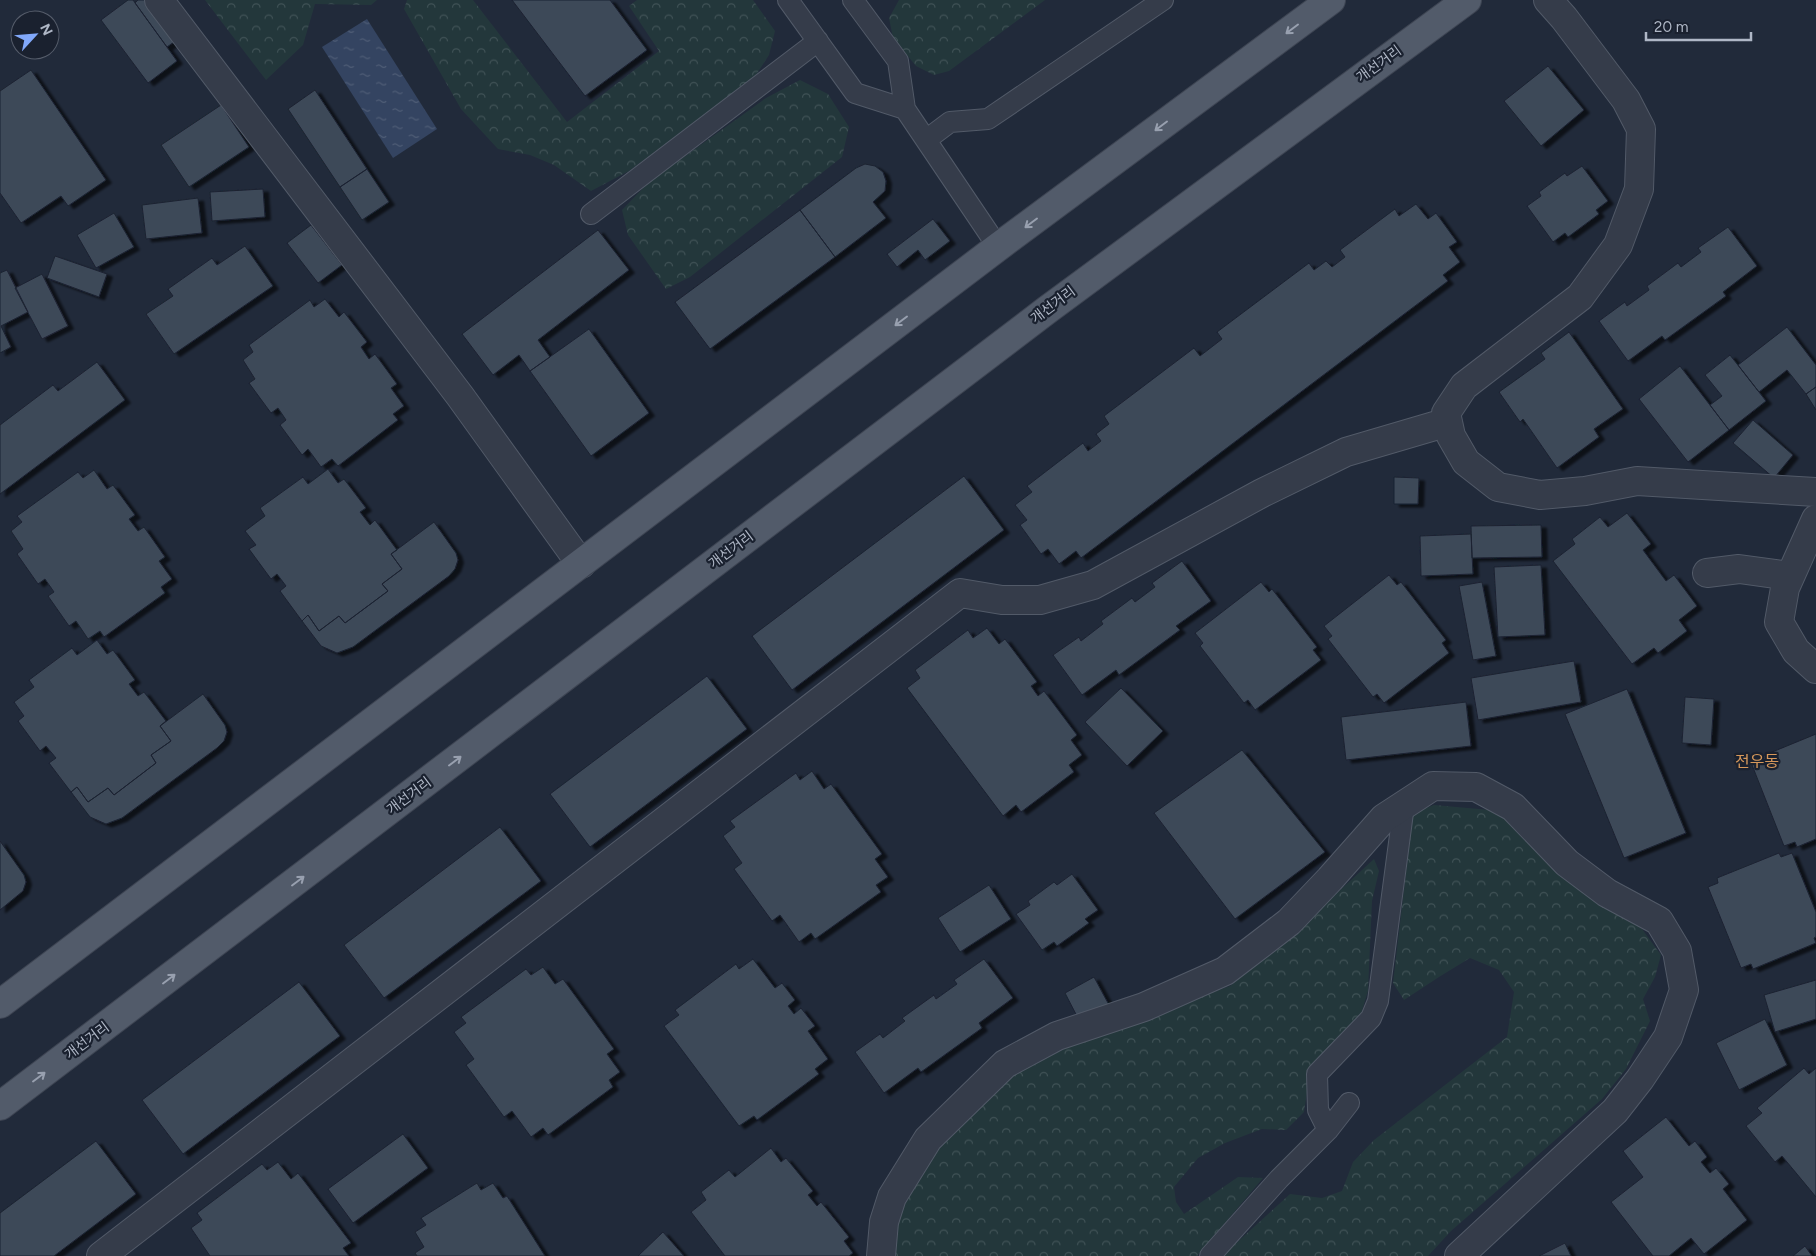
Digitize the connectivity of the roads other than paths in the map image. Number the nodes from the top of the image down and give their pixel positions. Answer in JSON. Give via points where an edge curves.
{"nodes":[{"id":1,"x":158,"y":0,"type":"edge"},
{"id":2,"x":788,"y":0,"type":"edge"},
{"id":3,"x":853,"y":0,"type":"edge"},
{"id":4,"x":1163,"y":0,"type":"edge"},
{"id":5,"x":1331,"y":0,"type":"edge"},
{"id":6,"x":1467,"y":0,"type":"edge"},
{"id":7,"x":1554,"y":2,"type":"edge"},
{"id":8,"x":818,"y":41,"type":"junction"},
{"id":9,"x":905,"y":109,"type":"junction"},
{"id":10,"x":926,"y":140,"type":"junction"},
{"id":11,"x":591,"y":214,"type":"dead end"},
{"id":12,"x":998,"y":247,"type":"junction"},
{"id":13,"x":1448,"y":422,"type":"junction"},
{"id":14,"x":1816,"y":492,"type":"edge"},
{"id":15,"x":1816,"y":520,"type":"edge"},
{"id":16,"x":581,"y":564,"type":"junction"},
{"id":17,"x":1707,"y":574,"type":"dead end"},
{"id":18,"x":1790,"y":576,"type":"junction"},
{"id":19,"x":1816,"y":669,"type":"edge"},
{"id":20,"x":1404,"y":805,"type":"junction"},
{"id":21,"x":0,"y":1004,"type":"edge"},
{"id":22,"x":1349,"y":1103,"type":"dead end"},
{"id":23,"x":0,"y":1106,"type":"edge"},
{"id":24,"x":1328,"y":1130,"type":"junction"},
{"id":25,"x":102,"y":1256,"type":"edge"},
{"id":26,"x":881,"y":1256,"type":"edge"},
{"id":27,"x":1210,"y":1256,"type":"edge"},
{"id":28,"x":1459,"y":1256,"type":"edge"}],
"edges":[{"from":1,"to":16,"type":"street","via":[[460,396]]},
{"from":2,"to":8,"type":"lane"},
{"from":3,"to":9,"type":"lane","via":[[898,61]]},
{"from":4,"to":10,"type":"lane","via":[[988,119],[950,122]]},
{"from":5,"to":12,"type":"main road","one_way":true},
{"from":23,"to":6,"type":"main road","name":"개선거리","one_way":true,"via":[[1047,310]]},
{"from":7,"to":13,"type":"street","via":[[1626,100],[1641,130],[1638,189],[1618,245],[1580,297],[1464,386],[1446,413]]},
{"from":8,"to":9,"type":"lane","via":[[855,94]]},
{"from":8,"to":11,"type":"lane"},
{"from":9,"to":10,"type":"lane"},
{"from":10,"to":12,"type":"lane"},
{"from":12,"to":16,"type":"main road","one_way":true},
{"from":13,"to":14,"type":"street","via":[[1451,436],[1466,462],[1498,487],[1540,495],[1637,481]]},
{"from":13,"to":25,"type":"street","via":[[1346,452],[1262,493],[1093,584],[1040,600],[1002,600],[960,593]]},
{"from":15,"to":18,"type":"street"},
{"from":16,"to":21,"type":"main road"},
{"from":17,"to":18,"type":"street","via":[[1739,569]]},
{"from":18,"to":19,"type":"street","via":[[1784,588],[1779,622],[1796,651]]},
{"from":20,"to":24,"type":"lane","via":[[1378,1001],[1371,1018],[1317,1074],[1318,1110]]},
{"from":20,"to":26,"type":"street","via":[[1384,818],[1289,922],[1225,972],[1144,1007],[1057,1036],[1005,1064],[928,1139],[892,1198],[884,1222]]},
{"from":20,"to":28,"type":"street","via":[[1433,786],[1476,787],[1513,807],[1567,863],[1607,893],[1659,921],[1677,951],[1684,990],[1668,1037],[1615,1111]]},
{"from":22,"to":24,"type":"lane"},
{"from":24,"to":27,"type":"lane"}]}
